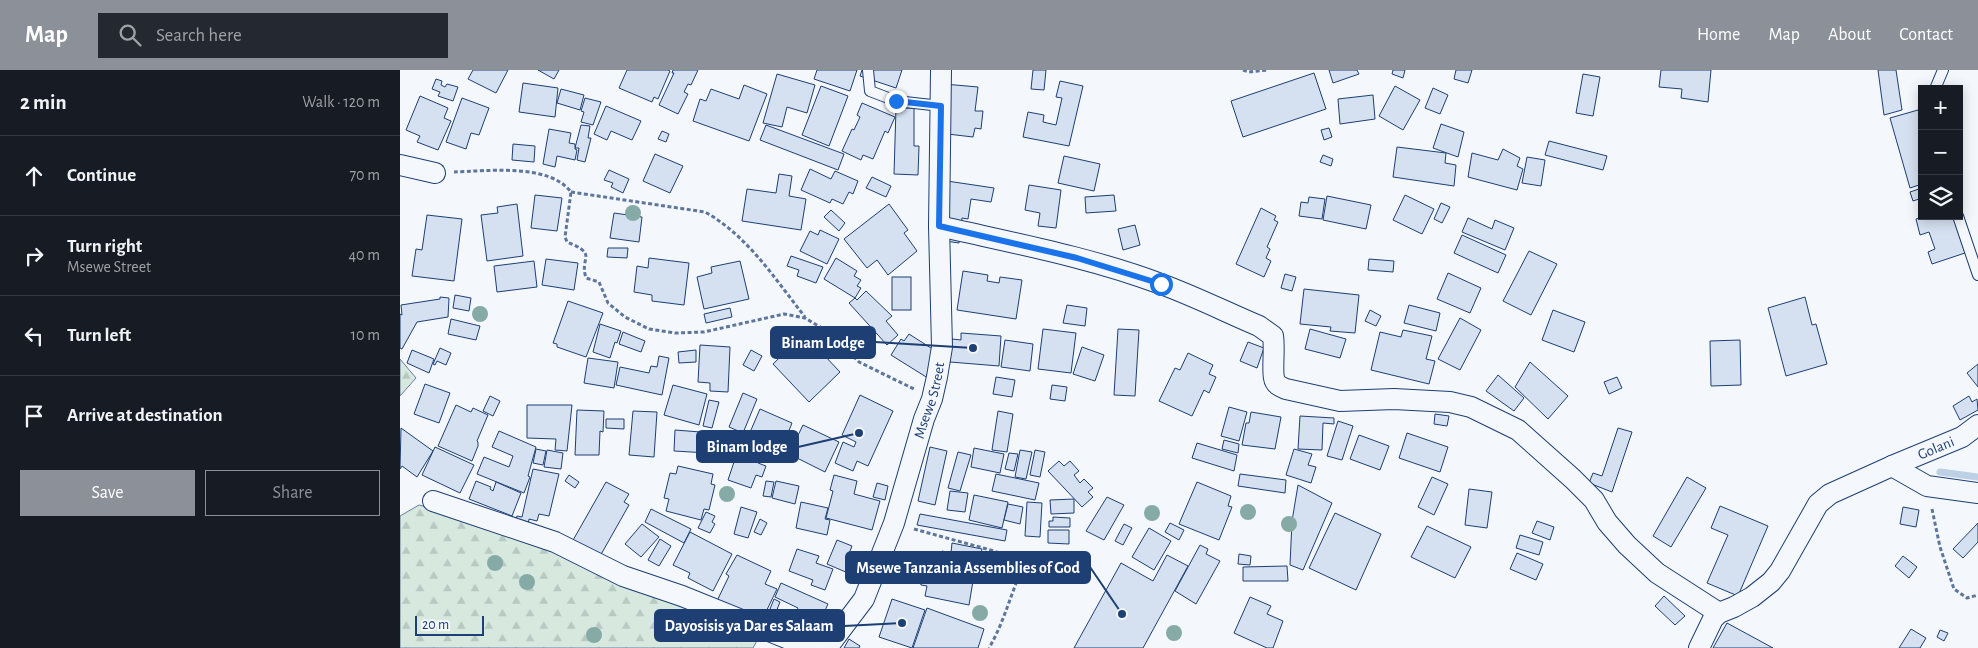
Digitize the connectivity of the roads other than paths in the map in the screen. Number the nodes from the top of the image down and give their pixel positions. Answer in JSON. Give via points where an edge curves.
{"nodes":[{"id":1,"x":868,"y":70,"type":"edge"},
{"id":2,"x":941,"y":70,"type":"edge"},
{"id":3,"x":1943,"y":70,"type":"edge"},
{"id":4,"x":1937,"y":85,"type":"edge"},
{"id":5,"x":941,"y":106,"type":"junction"},
{"id":6,"x":400,"y":165,"type":"edge"},
{"id":7,"x":436,"y":173,"type":"road end"},
{"id":8,"x":1959,"y":220,"type":"edge"},
{"id":9,"x":939,"y":226,"type":"junction"},
{"id":10,"x":1978,"y":275,"type":"edge"},
{"id":11,"x":1978,"y":425,"type":"edge"},
{"id":12,"x":1892,"y":466,"type":"junction"},
{"id":13,"x":1978,"y":493,"type":"edge"},
{"id":14,"x":433,"y":501,"type":"dead end"},
{"id":15,"x":1718,"y":613,"type":"junction"},
{"id":16,"x":811,"y":648,"type":"edge"},
{"id":17,"x":827,"y":648,"type":"edge"},
{"id":18,"x":1699,"y":648,"type":"edge"}],
"edges":[{"from":1,"to":5,"type":"lane","via":[[870,91],[896,101]]},
{"from":2,"to":5,"type":"street","name":"Msewe Street"},
{"from":3,"to":4,"type":"lane"},
{"from":5,"to":9,"type":"street","name":"Msewe Street"},
{"from":6,"to":7,"type":"street"},
{"from":8,"to":10,"type":"lane"},
{"from":9,"to":15,"type":"street","via":[[1112,268],[1161,284],[1259,326],[1273,336],[1274,379],[1278,386],[1286,389],[1340,400],[1450,402],[1471,407],[1518,430],[1594,500],[1607,522],[1657,573]]},
{"from":9,"to":17,"type":"street","name":"Msewe Street","via":[[942,347],[932,399],[894,523],[864,599]]},
{"from":11,"to":12,"type":"street","name":"Golani","via":[[1962,437]]},
{"from":12,"to":13,"type":"street","via":[[1927,486]]},
{"from":12,"to":15,"type":"street","name":"Golani","via":[[1830,494],[1818,504],[1788,559],[1771,582],[1734,608]]},
{"from":14,"to":16,"type":"street","via":[[555,542],[624,576]]},
{"from":15,"to":18,"type":"street"}]}
